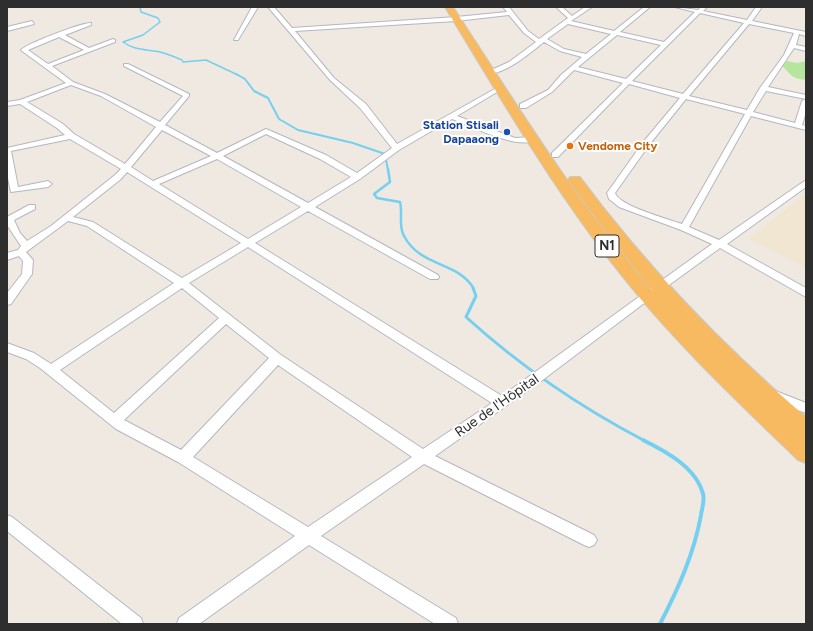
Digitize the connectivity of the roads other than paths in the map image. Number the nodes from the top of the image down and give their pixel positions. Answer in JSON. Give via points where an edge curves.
{"nodes":[{"id":1,"x":255,"y":7,"type":"edge"},
{"id":2,"x":271,"y":7,"type":"edge"},
{"id":3,"x":506,"y":7,"type":"edge"},
{"id":4,"x":560,"y":7,"type":"edge"},
{"id":5,"x":589,"y":7,"type":"edge"},
{"id":6,"x":647,"y":7,"type":"edge"},
{"id":7,"x":678,"y":7,"type":"edge"},
{"id":8,"x":759,"y":7,"type":"edge"},
{"id":9,"x":702,"y":9,"type":"edge"},
{"id":10,"x":457,"y":13,"type":"edge"},
{"id":11,"x":509,"y":13,"type":"junction"},
{"id":12,"x":569,"y":20,"type":"junction"},
{"id":13,"x":32,"y":22,"type":"dead end"},
{"id":14,"x":749,"y":22,"type":"junction"},
{"id":15,"x":89,"y":24,"type":"dead end"},
{"id":16,"x":7,"y":29,"type":"edge"},
{"id":17,"x":291,"y":30,"type":"junction"},
{"id":18,"x":614,"y":32,"type":"junction"},
{"id":19,"x":802,"y":33,"type":"edge"},
{"id":20,"x":58,"y":34,"type":"junction"},
{"id":21,"x":236,"y":39,"type":"dead end"},
{"id":22,"x":113,"y":40,"type":"dead end"},
{"id":23,"x":541,"y":41,"type":"junction"},
{"id":24,"x":664,"y":44,"type":"junction"},
{"id":25,"x":794,"y":46,"type":"junction"},
{"id":26,"x":531,"y":49,"type":"junction"},
{"id":27,"x":539,"y":49,"type":"dead end"},
{"id":28,"x":547,"y":49,"type":"dead end"},
{"id":29,"x":806,"y":49,"type":"edge"},
{"id":30,"x":89,"y":50,"type":"junction"},
{"id":31,"x":562,"y":50,"type":"junction"},
{"id":32,"x":586,"y":56,"type":"junction"},
{"id":33,"x":126,"y":65,"type":"dead end"},
{"id":34,"x":47,"y":66,"type":"junction"},
{"id":35,"x":574,"y":68,"type":"junction"},
{"id":36,"x":495,"y":71,"type":"junction"},
{"id":37,"x":71,"y":83,"type":"junction"},
{"id":38,"x":627,"y":83,"type":"junction"},
{"id":39,"x":500,"y":88,"type":"junction"},
{"id":40,"x":763,"y":88,"type":"junction"},
{"id":41,"x":684,"y":97,"type":"junction"},
{"id":42,"x":806,"y":98,"type":"edge"},
{"id":43,"x":806,"y":101,"type":"edge"},
{"id":44,"x":21,"y":102,"type":"junction"},
{"id":45,"x":7,"y":104,"type":"edge"},
{"id":46,"x":523,"y":106,"type":"junction"},
{"id":47,"x":749,"y":113,"type":"junction"},
{"id":48,"x":451,"y":116,"type":"junction"},
{"id":49,"x":161,"y":127,"type":"junction"},
{"id":50,"x":802,"y":127,"type":"edge"},
{"id":51,"x":71,"y":136,"type":"junction"},
{"id":52,"x":532,"y":139,"type":"junction"},
{"id":53,"x":396,"y":148,"type":"junction"},
{"id":54,"x":7,"y":150,"type":"edge"},
{"id":55,"x":556,"y":155,"type":"junction"},
{"id":56,"x":217,"y":156,"type":"junction"},
{"id":57,"x":127,"y":168,"type":"junction"},
{"id":58,"x":357,"y":177,"type":"junction"},
{"id":59,"x":806,"y":183,"type":"edge"},
{"id":60,"x":48,"y":184,"type":"dead end"},
{"id":61,"x":153,"y":184,"type":"junction"},
{"id":62,"x":11,"y":191,"type":"edge"},
{"id":63,"x":307,"y":206,"type":"junction"},
{"id":64,"x":32,"y":207,"type":"dead end"},
{"id":65,"x":66,"y":218,"type":"junction"},
{"id":66,"x":684,"y":228,"type":"junction"},
{"id":67,"x":248,"y":243,"type":"junction"},
{"id":68,"x":720,"y":244,"type":"junction"},
{"id":69,"x":23,"y":249,"type":"junction"},
{"id":70,"x":7,"y":257,"type":"edge"},
{"id":71,"x":434,"y":277,"type":"dead end"},
{"id":72,"x":182,"y":283,"type":"junction"},
{"id":73,"x":653,"y":291,"type":"junction"},
{"id":74,"x":806,"y":293,"type":"edge"},
{"id":75,"x":7,"y":301,"type":"edge"},
{"id":76,"x":226,"y":318,"type":"junction"},
{"id":77,"x":7,"y":347,"type":"edge"},
{"id":78,"x":277,"y":358,"type":"junction"},
{"id":79,"x":51,"y":370,"type":"junction"},
{"id":80,"x":761,"y":390,"type":"junction"},
{"id":81,"x":501,"y":402,"type":"junction"},
{"id":82,"x":806,"y":408,"type":"edge"},
{"id":83,"x":115,"y":420,"type":"junction"},
{"id":84,"x":806,"y":430,"type":"edge"},
{"id":85,"x":806,"y":452,"type":"edge"},
{"id":86,"x":423,"y":457,"type":"junction"},
{"id":87,"x":183,"y":458,"type":"junction"},
{"id":88,"x":7,"y":522,"type":"edge"},
{"id":89,"x":308,"y":536,"type":"junction"},
{"id":90,"x":589,"y":540,"type":"dead end"},
{"id":91,"x":135,"y":624,"type":"edge"},
{"id":92,"x":185,"y":624,"type":"edge"},
{"id":93,"x":450,"y":624,"type":"edge"}],
"edges":[{"from":1,"to":21,"type":"street"},
{"from":2,"to":17,"type":"street"},
{"from":3,"to":11,"type":"street"},
{"from":4,"to":12,"type":"street"},
{"from":5,"to":12,"type":"street"},
{"from":6,"to":18,"type":"street"},
{"from":7,"to":9,"type":"street"},
{"from":8,"to":14,"type":"street"},
{"from":9,"to":14,"type":"street"},
{"from":9,"to":24,"type":"street"},
{"from":10,"to":11,"type":"street"},
{"from":10,"to":17,"type":"street"},
{"from":10,"to":36,"type":"highway","number":"N1"},
{"from":11,"to":23,"type":"street","via":[[526,32]]},
{"from":12,"to":18,"type":"street"},
{"from":12,"to":23,"type":"street"},
{"from":13,"to":16,"type":"street"},
{"from":14,"to":19,"type":"street"},
{"from":14,"to":41,"type":"street"},
{"from":15,"to":20,"type":"street"},
{"from":17,"to":53,"type":"street","via":[[332,79],[363,106]]},
{"from":18,"to":24,"type":"street"},
{"from":18,"to":32,"type":"street"},
{"from":19,"to":25,"type":"street"},
{"from":20,"to":30,"type":"street"},
{"from":20,"to":34,"type":"street","via":[[24,49]]},
{"from":22,"to":30,"type":"street"},
{"from":23,"to":26,"type":"street"},
{"from":23,"to":31,"type":"street"},
{"from":24,"to":38,"type":"street"},
{"from":25,"to":29,"type":"street"},
{"from":25,"to":40,"type":"street"},
{"from":26,"to":27,"type":"street"},
{"from":26,"to":36,"type":"street"},
{"from":28,"to":31,"type":"street"},
{"from":30,"to":34,"type":"street"},
{"from":31,"to":32,"type":"street"},
{"from":32,"to":35,"type":"street"},
{"from":33,"to":49,"type":"street","via":[[187,95]]},
{"from":34,"to":37,"type":"street"},
{"from":35,"to":38,"type":"street"},
{"from":35,"to":46,"type":"street","via":[[550,91]]},
{"from":36,"to":39,"type":"highway","number":"N1"},
{"from":36,"to":46,"type":"highway","number":"N1"},
{"from":37,"to":44,"type":"street"},
{"from":37,"to":49,"type":"street","via":[[103,95]]},
{"from":38,"to":41,"type":"street"},
{"from":38,"to":55,"type":"street"},
{"from":39,"to":48,"type":"street"},
{"from":39,"to":52,"type":"highway","number":"N1"},
{"from":40,"to":42,"type":"street"},
{"from":40,"to":47,"type":"street"},
{"from":41,"to":47,"type":"street"},
{"from":41,"to":66,"type":"street","via":[[630,163],[611,192],[612,197],[622,205]]},
{"from":43,"to":50,"type":"street"},
{"from":44,"to":45,"type":"street"},
{"from":44,"to":51,"type":"street","via":[[60,126]]},
{"from":46,"to":55,"type":"highway","number":"N1"},
{"from":47,"to":50,"type":"street"},
{"from":47,"to":66,"type":"street"},
{"from":48,"to":52,"type":"street","via":[[514,140]]},
{"from":48,"to":53,"type":"street"},
{"from":49,"to":56,"type":"street"},
{"from":49,"to":57,"type":"street"},
{"from":51,"to":54,"type":"street"},
{"from":51,"to":57,"type":"street"},
{"from":52,"to":73,"type":"highway","number":"N1","via":[[602,240]]},
{"from":53,"to":58,"type":"street"},
{"from":54,"to":62,"type":"street"},
{"from":55,"to":73,"type":"highway","number":"N1"},
{"from":56,"to":58,"type":"street","via":[[266,131]]},
{"from":56,"to":61,"type":"street"},
{"from":56,"to":63,"type":"street"},
{"from":57,"to":61,"type":"street"},
{"from":57,"to":65,"type":"street"},
{"from":58,"to":63,"type":"street"},
{"from":59,"to":68,"type":"street","name":"Rue de l'Hôpital"},
{"from":60,"to":62,"type":"street"},
{"from":61,"to":67,"type":"street"},
{"from":63,"to":67,"type":"street"},
{"from":63,"to":71,"type":"street"},
{"from":64,"to":69,"type":"street","via":[[10,220]]},
{"from":65,"to":69,"type":"street"},
{"from":65,"to":72,"type":"street","via":[[90,224]]},
{"from":66,"to":68,"type":"street"},
{"from":67,"to":72,"type":"street"},
{"from":67,"to":81,"type":"street"},
{"from":68,"to":73,"type":"street","name":"Rue de l'Hôpital"},
{"from":68,"to":74,"type":"street"},
{"from":69,"to":70,"type":"street"},
{"from":69,"to":75,"type":"street","via":[[28,260],[27,274]]},
{"from":72,"to":76,"type":"street"},
{"from":72,"to":79,"type":"street"},
{"from":73,"to":80,"type":"highway","number":"N1","via":[[692,323]]},
{"from":73,"to":81,"type":"street","name":"Rue de l'Hôpital","via":[[539,377]]},
{"from":73,"to":85,"type":"highway","number":"N1","via":[[717,368]]},
{"from":76,"to":78,"type":"street"},
{"from":76,"to":83,"type":"street"},
{"from":77,"to":79,"type":"street","via":[[30,356]]},
{"from":78,"to":86,"type":"street"},
{"from":78,"to":87,"type":"street"},
{"from":79,"to":83,"type":"street"},
{"from":80,"to":82,"type":"street"},
{"from":80,"to":84,"type":"highway","number":"N1"},
{"from":81,"to":86,"type":"street","name":"Rue de l'Hôpital"},
{"from":83,"to":87,"type":"street"},
{"from":86,"to":89,"type":"street","name":"Rue de l'Hôpital"},
{"from":86,"to":90,"type":"street"},
{"from":87,"to":89,"type":"street"},
{"from":88,"to":91,"type":"street"},
{"from":89,"to":92,"type":"street","name":"Rue de l'Hôpital"},
{"from":89,"to":93,"type":"street"}]}
